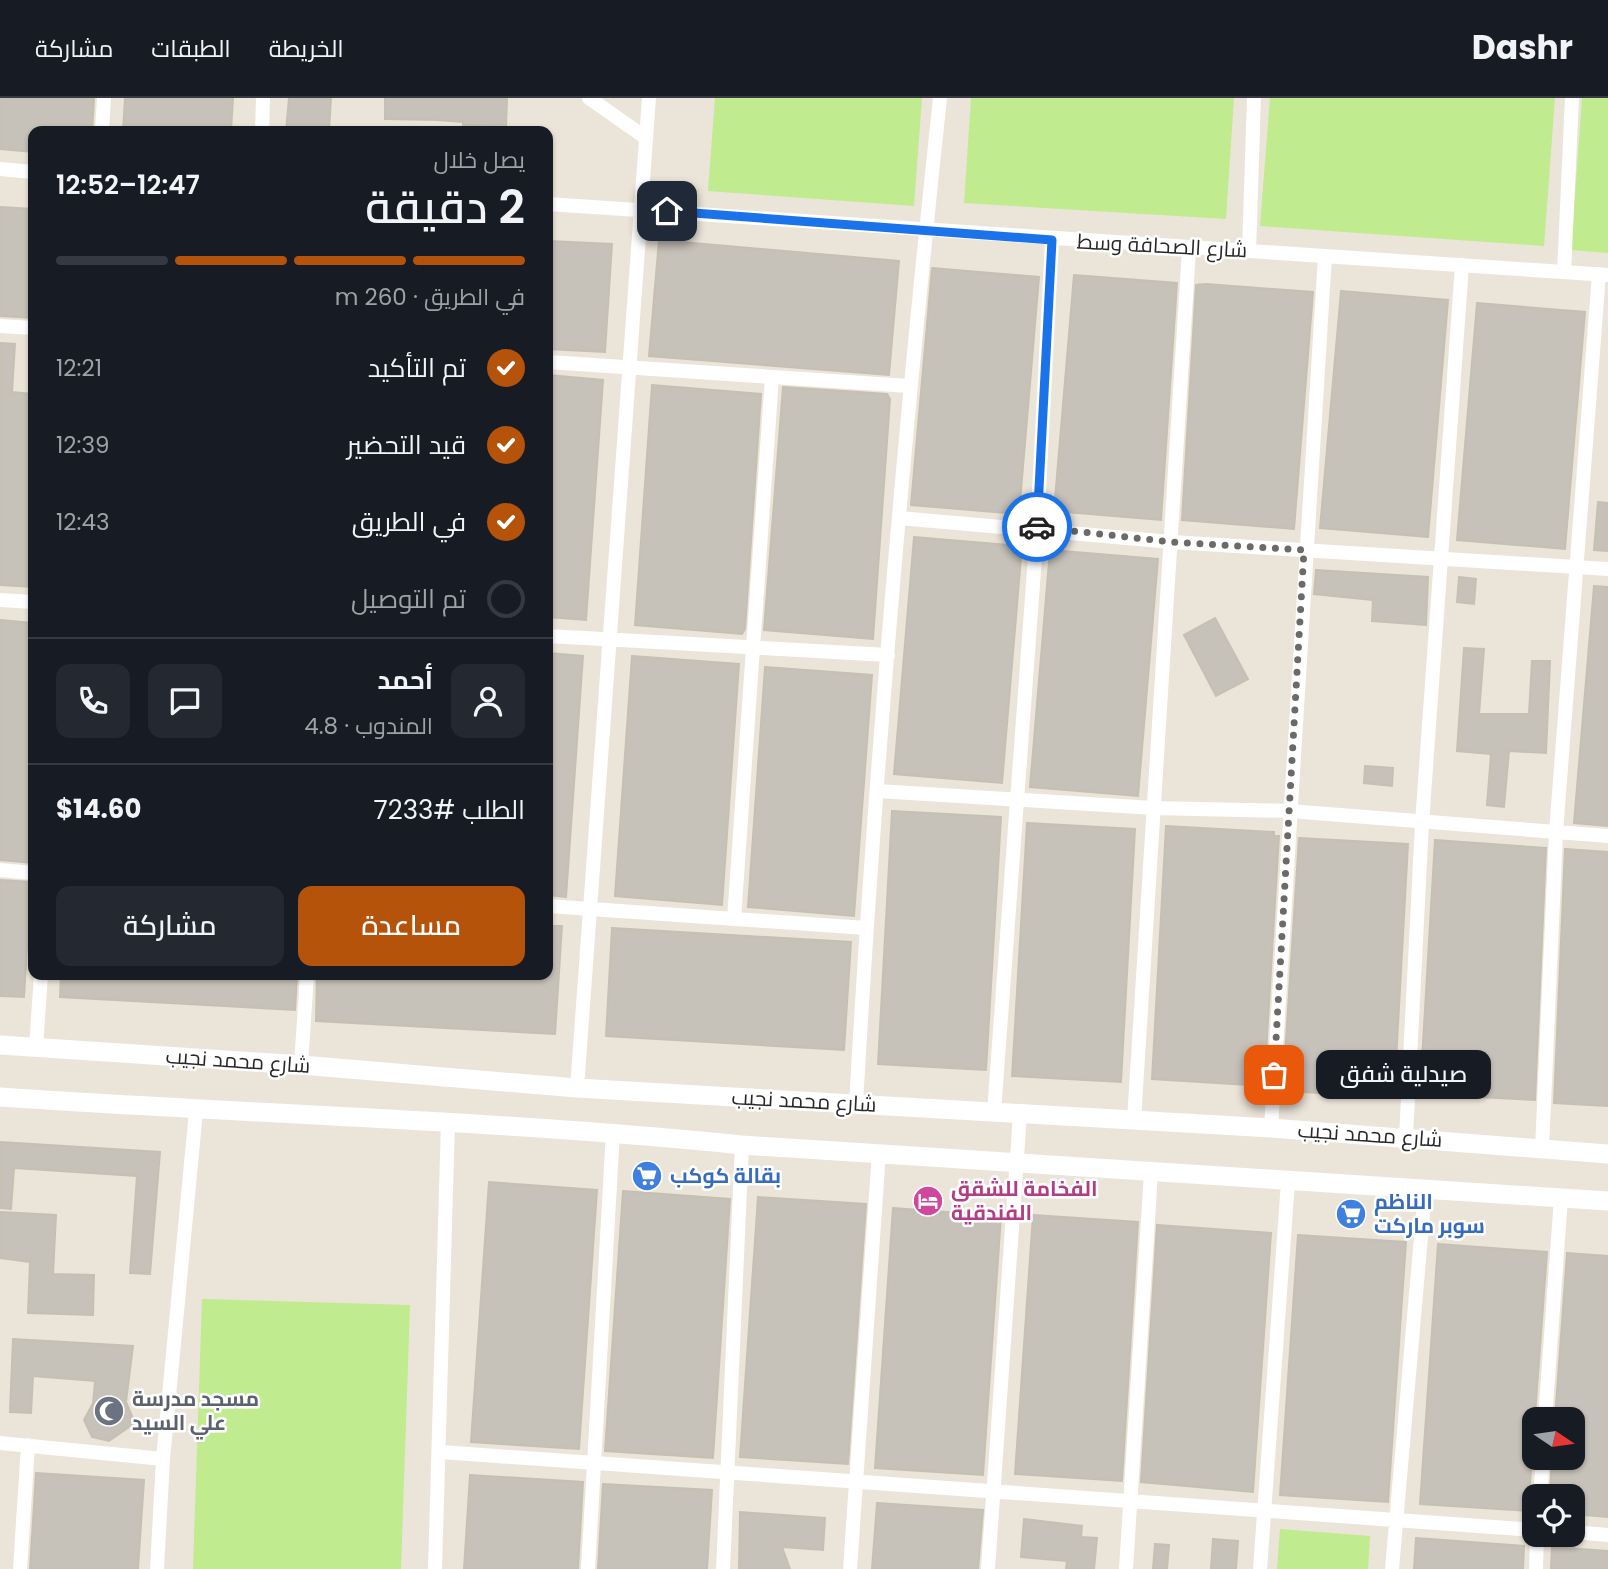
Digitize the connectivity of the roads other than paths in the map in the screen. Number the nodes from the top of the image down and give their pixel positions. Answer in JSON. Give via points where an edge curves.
{"nodes":[{"id":1,"x":104,"y":98,"type":"edge"},
{"id":2,"x":263,"y":98,"type":"edge"},
{"id":3,"x":590,"y":98,"type":"edge"},
{"id":4,"x":649,"y":98,"type":"edge"},
{"id":5,"x":940,"y":98,"type":"edge"},
{"id":6,"x":1254,"y":98,"type":"edge"},
{"id":7,"x":1572,"y":98,"type":"edge"},
{"id":8,"x":102,"y":126,"type":"edge"},
{"id":9,"x":262,"y":126,"type":"edge"},
{"id":10,"x":646,"y":138,"type":"junction"},
{"id":11,"x":0,"y":169,"type":"edge"},
{"id":12,"x":28,"y":172,"type":"edge"},
{"id":13,"x":553,"y":204,"type":"edge"},
{"id":14,"x":641,"y":209,"type":"junction"},
{"id":15,"x":926,"y":229,"type":"junction"},
{"id":16,"x":1052,"y":240,"type":"junction"},
{"id":17,"x":1189,"y":249,"type":"junction"},
{"id":18,"x":1249,"y":251,"type":"junction"},
{"id":19,"x":1325,"y":256,"type":"junction"},
{"id":20,"x":1462,"y":265,"type":"junction"},
{"id":21,"x":1564,"y":272,"type":"junction"},
{"id":22,"x":1603,"y":275,"type":"edge"},
{"id":23,"x":0,"y":326,"type":"edge"},
{"id":24,"x":28,"y":328,"type":"edge"},
{"id":25,"x":553,"y":362,"type":"edge"},
{"id":26,"x":630,"y":368,"type":"junction"},
{"id":27,"x":772,"y":377,"type":"junction"},
{"id":28,"x":909,"y":386,"type":"junction"},
{"id":29,"x":899,"y":518,"type":"junction"},
{"id":30,"x":1037,"y":530,"type":"junction"},
{"id":31,"x":1172,"y":542,"type":"junction"},
{"id":32,"x":1304,"y":550,"type":"junction"},
{"id":33,"x":1440,"y":559,"type":"junction"},
{"id":34,"x":1576,"y":565,"type":"junction"},
{"id":35,"x":1608,"y":569,"type":"edge"},
{"id":36,"x":0,"y":600,"type":"edge"},
{"id":37,"x":28,"y":602,"type":"edge"},
{"id":38,"x":553,"y":636,"type":"edge"},
{"id":39,"x":611,"y":639,"type":"junction"},
{"id":40,"x":753,"y":647,"type":"junction"},
{"id":41,"x":888,"y":654,"type":"junction"},
{"id":42,"x":878,"y":791,"type":"junction"},
{"id":43,"x":1016,"y":800,"type":"junction"},
{"id":44,"x":1153,"y":808,"type":"junction"},
{"id":45,"x":1289,"y":811,"type":"junction"},
{"id":46,"x":1422,"y":822,"type":"junction"},
{"id":47,"x":1556,"y":832,"type":"junction"},
{"id":48,"x":1608,"y":836,"type":"edge"},
{"id":49,"x":0,"y":870,"type":"edge"},
{"id":50,"x":28,"y":873,"type":"edge"},
{"id":51,"x":553,"y":906,"type":"edge"},
{"id":52,"x":590,"y":909,"type":"junction"},
{"id":53,"x":734,"y":919,"type":"junction"},
{"id":54,"x":866,"y":928,"type":"junction"},
{"id":55,"x":41,"y":980,"type":"edge"},
{"id":56,"x":307,"y":980,"type":"edge"},
{"id":57,"x":0,"y":1045,"type":"edge"},
{"id":58,"x":36,"y":1047,"type":"junction"},
{"id":59,"x":301,"y":1065,"type":"junction"},
{"id":60,"x":577,"y":1088,"type":"junction"},
{"id":61,"x":0,"y":1097,"type":"edge"},
{"id":62,"x":856,"y":1104,"type":"junction"},
{"id":63,"x":196,"y":1111,"type":"junction"},
{"id":64,"x":994,"y":1112,"type":"junction"},
{"id":65,"x":1020,"y":1114,"type":"junction"},
{"id":66,"x":1134,"y":1120,"type":"junction"},
{"id":67,"x":449,"y":1122,"type":"junction"},
{"id":68,"x":1271,"y":1128,"type":"junction"},
{"id":69,"x":612,"y":1132,"type":"junction"},
{"id":70,"x":1406,"y":1137,"type":"junction"},
{"id":71,"x":741,"y":1145,"type":"junction"},
{"id":72,"x":1542,"y":1149,"type":"junction"},
{"id":73,"x":879,"y":1152,"type":"junction"},
{"id":74,"x":1608,"y":1154,"type":"edge"},
{"id":75,"x":1018,"y":1161,"type":"junction"},
{"id":76,"x":1151,"y":1171,"type":"junction"},
{"id":77,"x":1288,"y":1182,"type":"junction"},
{"id":78,"x":1425,"y":1191,"type":"junction"},
{"id":79,"x":1561,"y":1198,"type":"junction"},
{"id":80,"x":1608,"y":1201,"type":"edge"},
{"id":81,"x":1546,"y":1407,"type":"edge"},
{"id":82,"x":0,"y":1443,"type":"edge"},
{"id":83,"x":28,"y":1445,"type":"junction"},
{"id":84,"x":441,"y":1452,"type":"junction"},
{"id":85,"x":163,"y":1459,"type":"junction"},
{"id":86,"x":595,"y":1464,"type":"junction"},
{"id":87,"x":729,"y":1473,"type":"junction"},
{"id":88,"x":855,"y":1482,"type":"junction"},
{"id":89,"x":993,"y":1492,"type":"junction"},
{"id":90,"x":1131,"y":1501,"type":"junction"},
{"id":91,"x":1263,"y":1511,"type":"junction"},
{"id":92,"x":1394,"y":1518,"type":"junction"},
{"id":93,"x":1522,"y":1529,"type":"edge"},
{"id":94,"x":1585,"y":1533,"type":"edge"},
{"id":95,"x":1608,"y":1535,"type":"edge"},
{"id":96,"x":1536,"y":1547,"type":"edge"},
{"id":97,"x":19,"y":1569,"type":"edge"},
{"id":98,"x":157,"y":1569,"type":"edge"},
{"id":99,"x":435,"y":1569,"type":"edge"},
{"id":100,"x":588,"y":1569,"type":"edge"},
{"id":101,"x":723,"y":1569,"type":"edge"},
{"id":102,"x":850,"y":1569,"type":"edge"},
{"id":103,"x":988,"y":1569,"type":"edge"},
{"id":104,"x":1126,"y":1569,"type":"edge"},
{"id":105,"x":1260,"y":1569,"type":"edge"},
{"id":106,"x":1392,"y":1569,"type":"edge"},
{"id":107,"x":1535,"y":1569,"type":"edge"}],
"edges":[{"from":1,"to":8,"type":"street"},
{"from":2,"to":9,"type":"street"},
{"from":3,"to":10,"type":"street"},
{"from":4,"to":10,"type":"street"},
{"from":5,"to":15,"type":"street"},
{"from":6,"to":18,"type":"street"},
{"from":7,"to":21,"type":"street"},
{"from":10,"to":14,"type":"street"},
{"from":11,"to":12,"type":"street"},
{"from":13,"to":14,"type":"street","name":"شارع الصحافة وسط"},
{"from":14,"to":15,"type":"street","name":"شارع الصحافة وسط"},
{"from":14,"to":26,"type":"street"},
{"from":15,"to":16,"type":"street","name":"شارع الصحافة وسط"},
{"from":15,"to":28,"type":"street"},
{"from":16,"to":17,"type":"street","name":"شارع الصحافة وسط"},
{"from":16,"to":30,"type":"street"},
{"from":17,"to":18,"type":"street","name":"شارع الصحافة وسط"},
{"from":17,"to":31,"type":"street"},
{"from":18,"to":19,"type":"street","name":"شارع الصحافة وسط"},
{"from":19,"to":20,"type":"street","name":"شارع الصحافة وسط"},
{"from":19,"to":32,"type":"street"},
{"from":20,"to":21,"type":"street","name":"شارع الصحافة وسط"},
{"from":20,"to":33,"type":"street"},
{"from":21,"to":22,"type":"street","name":"شارع الصحافة وسط"},
{"from":22,"to":34,"type":"street"},
{"from":23,"to":24,"type":"street"},
{"from":25,"to":26,"type":"street"},
{"from":26,"to":27,"type":"street"},
{"from":26,"to":39,"type":"street"},
{"from":27,"to":28,"type":"street"},
{"from":27,"to":40,"type":"street"},
{"from":28,"to":29,"type":"street"},
{"from":29,"to":30,"type":"street"},
{"from":29,"to":41,"type":"street"},
{"from":30,"to":31,"type":"street"},
{"from":30,"to":43,"type":"street"},
{"from":31,"to":32,"type":"street"},
{"from":31,"to":44,"type":"street"},
{"from":32,"to":33,"type":"street"},
{"from":32,"to":45,"type":"street"},
{"from":33,"to":34,"type":"street"},
{"from":33,"to":46,"type":"street"},
{"from":34,"to":35,"type":"street"},
{"from":34,"to":47,"type":"street"},
{"from":36,"to":37,"type":"street"},
{"from":38,"to":39,"type":"street"},
{"from":39,"to":40,"type":"street"},
{"from":39,"to":52,"type":"street"},
{"from":40,"to":41,"type":"street"},
{"from":40,"to":53,"type":"street"},
{"from":41,"to":42,"type":"street"},
{"from":42,"to":43,"type":"street"},
{"from":42,"to":54,"type":"street"},
{"from":43,"to":44,"type":"street"},
{"from":43,"to":64,"type":"street"},
{"from":44,"to":45,"type":"street"},
{"from":44,"to":66,"type":"street"},
{"from":45,"to":46,"type":"street"},
{"from":45,"to":68,"type":"street"},
{"from":46,"to":47,"type":"street"},
{"from":46,"to":70,"type":"street"},
{"from":47,"to":48,"type":"street"},
{"from":47,"to":72,"type":"street"},
{"from":49,"to":50,"type":"street"},
{"from":51,"to":52,"type":"street"},
{"from":52,"to":53,"type":"street"},
{"from":52,"to":60,"type":"street"},
{"from":53,"to":54,"type":"street"},
{"from":54,"to":62,"type":"street"},
{"from":55,"to":58,"type":"street"},
{"from":56,"to":59,"type":"street"},
{"from":57,"to":58,"type":"main road","name":"شارع محمد نجيب"},
{"from":58,"to":59,"type":"main road","name":"شارع محمد نجيب"},
{"from":59,"to":60,"type":"main road","name":"شارع محمد نجيب"},
{"from":60,"to":62,"type":"main road","name":"شارع محمد نجيب"},
{"from":61,"to":63,"type":"main road"},
{"from":62,"to":64,"type":"main road","name":"شارع محمد نجيب"},
{"from":63,"to":67,"type":"main road"},
{"from":63,"to":85,"type":"street"},
{"from":64,"to":65,"type":"main road","name":"شارع محمد نجيب"},
{"from":65,"to":66,"type":"main road","name":"شارع محمد نجيب"},
{"from":65,"to":75,"type":"street"},
{"from":66,"to":68,"type":"main road","name":"شارع محمد نجيب"},
{"from":67,"to":69,"type":"main road"},
{"from":67,"to":84,"type":"street"},
{"from":68,"to":70,"type":"main road","name":"شارع محمد نجيب"},
{"from":69,"to":71,"type":"main road"},
{"from":69,"to":86,"type":"street"},
{"from":70,"to":72,"type":"main road","name":"شارع محمد نجيب"},
{"from":71,"to":73,"type":"main road"},
{"from":71,"to":87,"type":"street"},
{"from":72,"to":74,"type":"main road","name":"شارع محمد نجيب"},
{"from":73,"to":75,"type":"main road"},
{"from":73,"to":88,"type":"street"},
{"from":75,"to":76,"type":"main road"},
{"from":75,"to":89,"type":"street"},
{"from":76,"to":77,"type":"main road"},
{"from":76,"to":90,"type":"street"},
{"from":77,"to":78,"type":"main road"},
{"from":77,"to":91,"type":"street"},
{"from":78,"to":79,"type":"main road"},
{"from":78,"to":92,"type":"street"},
{"from":79,"to":80,"type":"main road"},
{"from":79,"to":81,"type":"street"},
{"from":82,"to":83,"type":"street"},
{"from":83,"to":85,"type":"street"},
{"from":83,"to":97,"type":"street"},
{"from":84,"to":86,"type":"street"},
{"from":84,"to":99,"type":"street"},
{"from":85,"to":98,"type":"street"},
{"from":86,"to":87,"type":"street"},
{"from":86,"to":100,"type":"street"},
{"from":87,"to":88,"type":"street"},
{"from":87,"to":101,"type":"street"},
{"from":88,"to":89,"type":"street"},
{"from":88,"to":102,"type":"street"},
{"from":89,"to":90,"type":"street"},
{"from":89,"to":103,"type":"street"},
{"from":90,"to":91,"type":"street"},
{"from":90,"to":104,"type":"street"},
{"from":91,"to":92,"type":"street"},
{"from":91,"to":105,"type":"street"},
{"from":92,"to":93,"type":"street"},
{"from":92,"to":106,"type":"street"},
{"from":94,"to":95,"type":"street"},
{"from":96,"to":107,"type":"street"}]}
